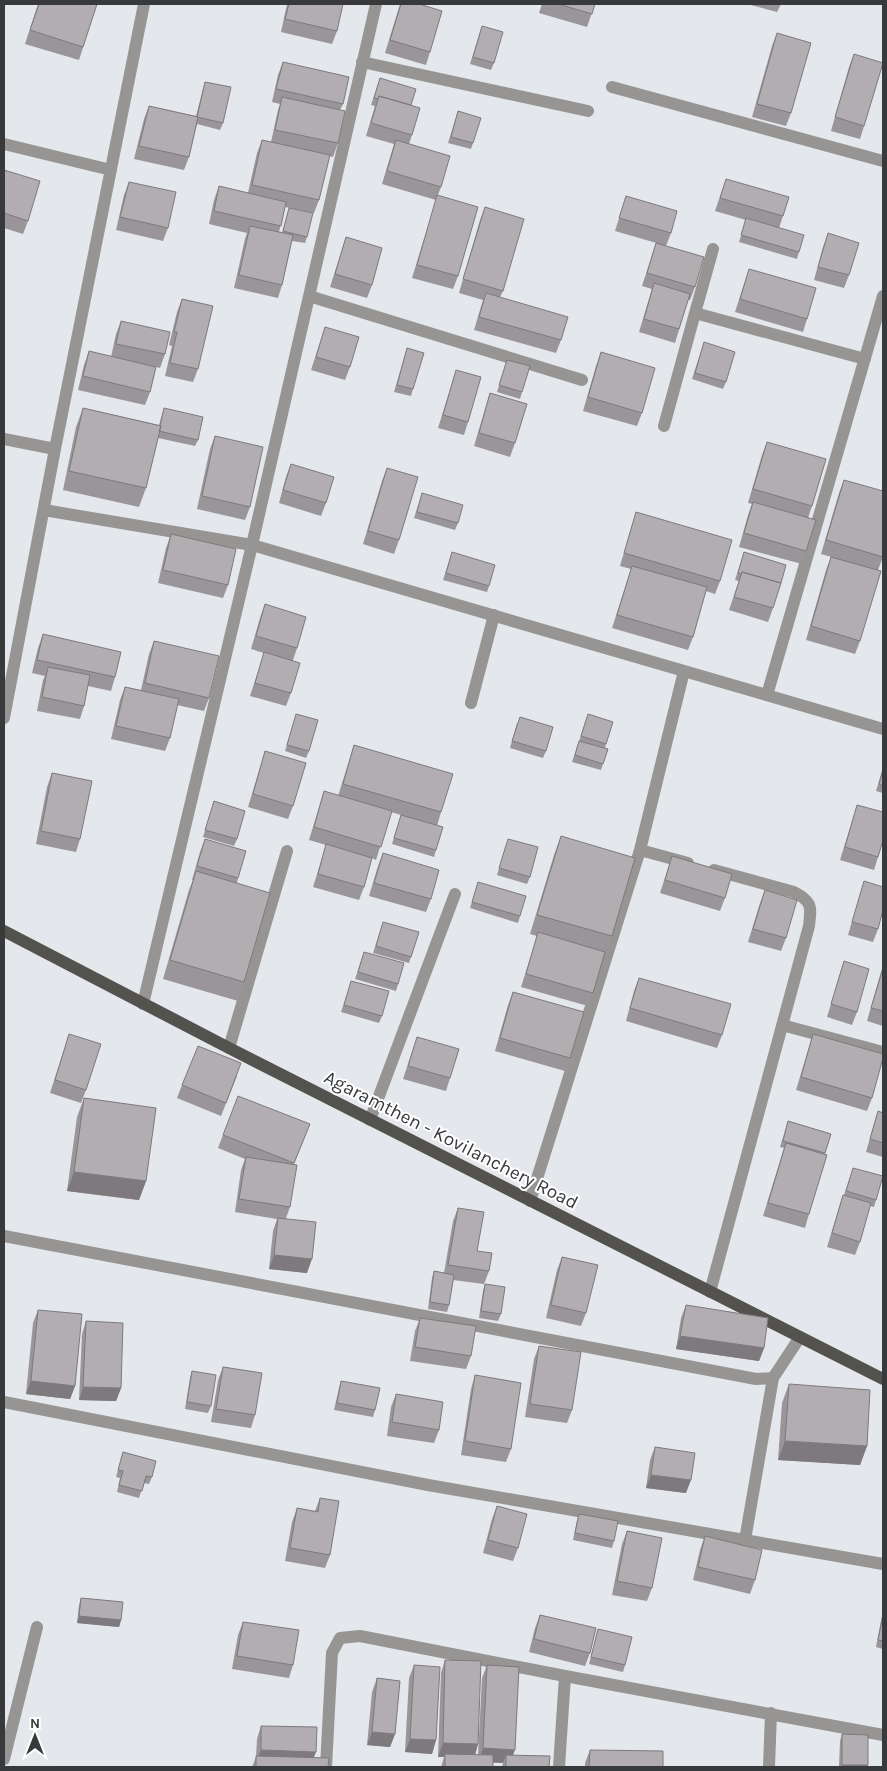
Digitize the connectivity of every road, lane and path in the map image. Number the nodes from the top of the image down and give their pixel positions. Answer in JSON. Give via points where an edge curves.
{"nodes":[{"id":1,"x":144,"y":4,"type":"edge"},
{"id":2,"x":376,"y":4,"type":"edge"},
{"id":3,"x":362,"y":62,"type":"junction"},
{"id":4,"x":612,"y":87,"type":"dead end"},
{"id":5,"x":588,"y":111,"type":"dead end"},
{"id":6,"x":4,"y":144,"type":"edge"},
{"id":7,"x":883,"y":161,"type":"edge"},
{"id":8,"x":111,"y":170,"type":"junction"},
{"id":9,"x":713,"y":249,"type":"dead end"},
{"id":10,"x":309,"y":296,"type":"junction"},
{"id":11,"x":883,"y":296,"type":"edge"},
{"id":12,"x":695,"y":313,"type":"junction"},
{"id":13,"x":865,"y":360,"type":"junction"},
{"id":14,"x":582,"y":380,"type":"dead end"},
{"id":15,"x":664,"y":426,"type":"dead end"},
{"id":16,"x":4,"y":439,"type":"edge"},
{"id":17,"x":54,"y":449,"type":"junction"},
{"id":18,"x":44,"y":510,"type":"junction"},
{"id":19,"x":252,"y":545,"type":"junction"},
{"id":20,"x":494,"y":616,"type":"junction"},
{"id":21,"x":684,"y":671,"type":"junction"},
{"id":22,"x":767,"y":695,"type":"junction"},
{"id":23,"x":471,"y":703,"type":"dead end"},
{"id":24,"x":4,"y":718,"type":"edge"},
{"id":25,"x":883,"y":729,"type":"edge"},
{"id":26,"x":287,"y":850,"type":"dead end"},
{"id":27,"x":640,"y":850,"type":"junction"},
{"id":28,"x":455,"y":894,"type":"dead end"},
{"id":29,"x":4,"y":931,"type":"edge"},
{"id":30,"x":143,"y":1004,"type":"junction"},
{"id":31,"x":782,"y":1025,"type":"junction"},
{"id":32,"x":230,"y":1048,"type":"junction"},
{"id":33,"x":883,"y":1052,"type":"edge"},
{"id":34,"x":370,"y":1120,"type":"junction"},
{"id":35,"x":530,"y":1201,"type":"junction"},
{"id":36,"x":4,"y":1236,"type":"edge"},
{"id":37,"x":710,"y":1292,"type":"junction"},
{"id":38,"x":800,"y":1337,"type":"junction"},
{"id":39,"x":773,"y":1378,"type":"junction"},
{"id":40,"x":883,"y":1379,"type":"edge"},
{"id":41,"x":4,"y":1402,"type":"edge"},
{"id":42,"x":745,"y":1540,"type":"junction"},
{"id":43,"x":883,"y":1564,"type":"edge"},
{"id":44,"x":38,"y":1627,"type":"dead end"},
{"id":45,"x":565,"y":1676,"type":"junction"},
{"id":46,"x":771,"y":1713,"type":"junction"},
{"id":47,"x":883,"y":1735,"type":"edge"},
{"id":48,"x":4,"y":1759,"type":"edge"},
{"id":49,"x":326,"y":1767,"type":"edge"},
{"id":50,"x":559,"y":1767,"type":"edge"},
{"id":51,"x":769,"y":1767,"type":"edge"}],
"edges":[{"from":1,"to":8,"type":"street"},
{"from":2,"to":3,"type":"street"},
{"from":3,"to":5,"type":"street"},
{"from":3,"to":10,"type":"street"},
{"from":4,"to":7,"type":"street"},
{"from":6,"to":8,"type":"street"},
{"from":8,"to":17,"type":"street"},
{"from":9,"to":12,"type":"street"},
{"from":10,"to":14,"type":"street"},
{"from":10,"to":19,"type":"street"},
{"from":11,"to":13,"type":"street"},
{"from":12,"to":13,"type":"street"},
{"from":12,"to":15,"type":"street"},
{"from":13,"to":22,"type":"street"},
{"from":16,"to":17,"type":"street"},
{"from":17,"to":18,"type":"street"},
{"from":18,"to":19,"type":"street"},
{"from":18,"to":24,"type":"street"},
{"from":19,"to":20,"type":"street"},
{"from":19,"to":30,"type":"street"},
{"from":20,"to":21,"type":"street"},
{"from":20,"to":23,"type":"street"},
{"from":21,"to":22,"type":"street"},
{"from":21,"to":27,"type":"street"},
{"from":22,"to":25,"type":"street"},
{"from":26,"to":32,"type":"street"},
{"from":27,"to":31,"type":"street","via":[[806,898],[811,908],[809,926]]},
{"from":27,"to":35,"type":"street"},
{"from":28,"to":34,"type":"street"},
{"from":29,"to":30,"type":"main road","name":"Agaramthen - Kovilanchery Road"},
{"from":30,"to":32,"type":"main road","name":"Agaramthen - Kovilanchery Road"},
{"from":31,"to":33,"type":"street"},
{"from":31,"to":37,"type":"street"},
{"from":32,"to":34,"type":"main road","name":"Agaramthen - Kovilanchery Road"},
{"from":34,"to":35,"type":"main road","name":"Agaramthen - Kovilanchery Road"},
{"from":35,"to":37,"type":"main road","name":"Agaramthen - Kovilanchery Road"},
{"from":36,"to":39,"type":"street","via":[[756,1379]]},
{"from":37,"to":38,"type":"main road","name":"Agaramthen - Kovilanchery Road"},
{"from":38,"to":39,"type":"street"},
{"from":38,"to":40,"type":"main road","name":"Agaramthen - Kovilanchery Road"},
{"from":39,"to":42,"type":"street"},
{"from":41,"to":42,"type":"street","via":[[428,1485]]},
{"from":42,"to":43,"type":"street"},
{"from":44,"to":48,"type":"street"},
{"from":45,"to":46,"type":"street"},
{"from":45,"to":49,"type":"street","via":[[360,1636],[340,1638],[332,1653]]},
{"from":45,"to":50,"type":"street"},
{"from":46,"to":47,"type":"street"},
{"from":46,"to":51,"type":"street"}]}
